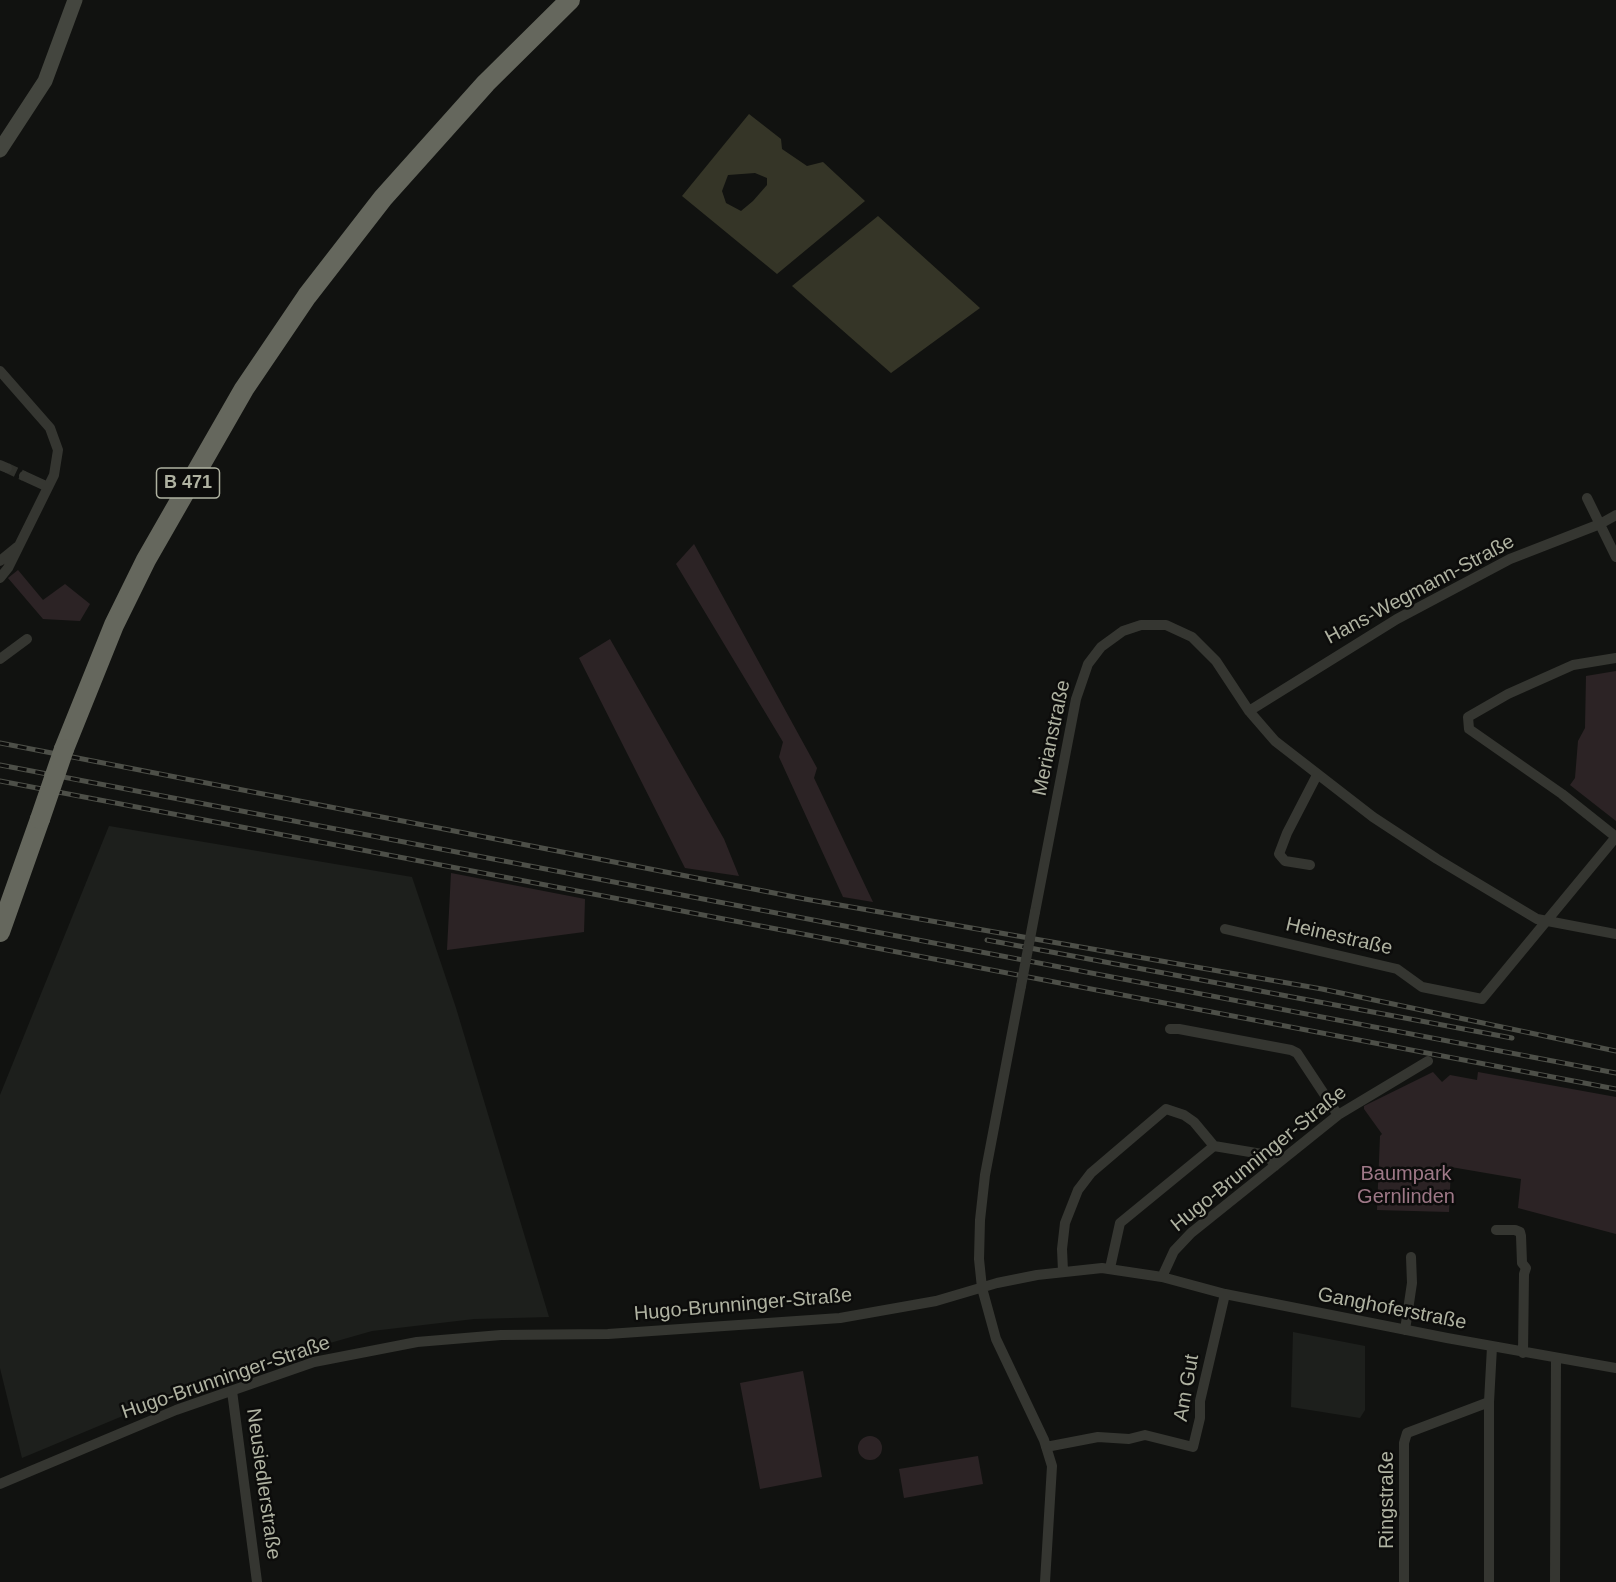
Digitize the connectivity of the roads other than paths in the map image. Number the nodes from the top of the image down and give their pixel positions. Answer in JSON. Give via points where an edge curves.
{"nodes":[{"id":1,"x":75,"y":0,"type":"edge"},
{"id":2,"x":570,"y":0,"type":"edge"},
{"id":3,"x":0,"y":150,"type":"edge"},
{"id":4,"x":0,"y":371,"type":"edge"},
{"id":5,"x":24,"y":476,"type":"tunnel mouth"},
{"id":6,"x":48,"y":487,"type":"junction"},
{"id":7,"x":1587,"y":498,"type":"dead end"},
{"id":8,"x":1616,"y":514,"type":"edge"},
{"id":9,"x":1600,"y":524,"type":"junction"},
{"id":10,"x":20,"y":545,"type":"junction"},
{"id":11,"x":1616,"y":557,"type":"edge"},
{"id":12,"x":0,"y":561,"type":"edge"},
{"id":13,"x":0,"y":578,"type":"edge"},
{"id":14,"x":27,"y":639,"type":"dead end"},
{"id":15,"x":1616,"y":658,"type":"edge"},
{"id":16,"x":0,"y":659,"type":"edge"},
{"id":17,"x":1249,"y":711,"type":"junction"},
{"id":18,"x":1317,"y":775,"type":"junction"},
{"id":19,"x":1616,"y":837,"type":"edge"},
{"id":20,"x":1310,"y":865,"type":"dead end"},
{"id":21,"x":1548,"y":921,"type":"junction"},
{"id":22,"x":1225,"y":929,"type":"dead end"},
{"id":23,"x":0,"y":932,"type":"edge"},
{"id":24,"x":1616,"y":934,"type":"edge"},
{"id":25,"x":1170,"y":1029,"type":"dead end"},
{"id":26,"x":1428,"y":1061,"type":"dead end"},
{"id":27,"x":1338,"y":1115,"type":"junction"},
{"id":28,"x":1214,"y":1146,"type":"junction"},
{"id":29,"x":1275,"y":1166,"type":"junction"},
{"id":30,"x":1496,"y":1230,"type":"dead end"},
{"id":31,"x":1411,"y":1257,"type":"dead end"},
{"id":32,"x":1110,"y":1268,"type":"junction"},
{"id":33,"x":1063,"y":1271,"type":"junction"},
{"id":34,"x":1162,"y":1277,"type":"junction"},
{"id":35,"x":982,"y":1288,"type":"junction"},
{"id":36,"x":1225,"y":1294,"type":"junction"},
{"id":37,"x":1405,"y":1330,"type":"junction"},
{"id":38,"x":1492,"y":1347,"type":"junction"},
{"id":39,"x":1523,"y":1353,"type":"junction"},
{"id":40,"x":1556,"y":1359,"type":"junction"},
{"id":41,"x":1616,"y":1368,"type":"edge"},
{"id":42,"x":232,"y":1391,"type":"junction"},
{"id":43,"x":1489,"y":1402,"type":"junction"},
{"id":44,"x":1046,"y":1447,"type":"junction"},
{"id":45,"x":0,"y":1484,"type":"edge"},
{"id":46,"x":257,"y":1582,"type":"edge"},
{"id":47,"x":1045,"y":1582,"type":"edge"},
{"id":48,"x":1404,"y":1582,"type":"edge"},
{"id":49,"x":1489,"y":1582,"type":"edge"},
{"id":50,"x":1555,"y":1582,"type":"edge"}],
"edges":[{"from":1,"to":3,"type":"street","via":[[45,81]]},
{"from":2,"to":23,"type":"highway","number":"B 471","bridge":true,"via":[[486,83],[383,198],[307,296],[244,389],[146,560],[114,625],[64,748]]},
{"from":4,"to":6,"type":"street","via":[[50,428],[58,450]]},
{"from":5,"to":6,"type":"street"},
{"from":6,"to":10,"type":"street"},
{"from":7,"to":9,"type":"street"},
{"from":8,"to":9,"type":"street","name":"Hans-Wegmann-Straße"},
{"from":9,"to":11,"type":"street"},
{"from":9,"to":17,"type":"street","name":"Hans-Wegmann-Straße","via":[[1510,559],[1352,645]]},
{"from":10,"to":12,"type":"street"},
{"from":10,"to":13,"type":"street"},
{"from":14,"to":16,"type":"street"},
{"from":15,"to":19,"type":"street","via":[[1573,665],[1468,717],[1469,729]]},
{"from":17,"to":18,"type":"street","name":"Merianstraße","via":[[1275,741]]},
{"from":17,"to":35,"type":"street","name":"Merianstraße","bridge":true,"via":[[1216,661],[1192,637],[1166,625],[1142,625],[1123,631],[1101,647],[1088,664],[1076,699],[985,1174],[980,1221]]},
{"from":18,"to":20,"type":"street","via":[[1279,854],[1285,861]]},
{"from":18,"to":21,"type":"street","name":"Merianstraße","via":[[1437,859]]},
{"from":19,"to":21,"type":"street"},
{"from":21,"to":22,"type":"street","name":"Heinestraße","via":[[1482,999],[1422,987],[1398,969]]},
{"from":21,"to":24,"type":"street","name":"Merianstraße"},
{"from":25,"to":27,"type":"street","via":[[1297,1053]]},
{"from":26,"to":27,"type":"street","name":"Hugo-Brunninger-Straße"},
{"from":27,"to":29,"type":"street","name":"Hugo-Brunninger-Straße"},
{"from":28,"to":29,"type":"street","via":[[1268,1155]]},
{"from":28,"to":32,"type":"street","via":[[1120,1223]]},
{"from":28,"to":33,"type":"street","via":[[1194,1122],[1166,1108],[1091,1173],[1078,1191],[1065,1223]]},
{"from":29,"to":34,"type":"street","name":"Hugo-Brunninger-Straße","via":[[1182,1241]]},
{"from":30,"to":39,"type":"street","via":[[1515,1230],[1521,1236],[1522,1263],[1526,1268]]},
{"from":31,"to":37,"type":"street","via":[[1412,1283]]},
{"from":32,"to":33,"type":"street","name":"Hugo-Brunninger-Straße"},
{"from":32,"to":34,"type":"street","name":"Hugo-Brunninger-Straße"},
{"from":33,"to":35,"type":"street","name":"Hugo-Brunninger-Straße"},
{"from":34,"to":36,"type":"street","name":"Ganghoferstraße"},
{"from":35,"to":42,"type":"street","name":"Hugo-Brunninger-Straße","via":[[936,1301],[840,1318],[608,1334],[417,1341],[314,1362]]},
{"from":35,"to":44,"type":"street","name":"Merianstraße","via":[[996,1339]]},
{"from":36,"to":37,"type":"street","name":"Ganghoferstraße"},
{"from":36,"to":44,"type":"street","name":"Am Gut","via":[[1193,1447],[1145,1435],[1129,1439],[1098,1437]]},
{"from":37,"to":38,"type":"street","name":"Ganghoferstraße"},
{"from":38,"to":39,"type":"street","name":"Ganghoferstraße"},
{"from":38,"to":43,"type":"street"},
{"from":39,"to":40,"type":"street","name":"Ganghoferstraße"},
{"from":40,"to":41,"type":"street","name":"Ganghoferstraße"},
{"from":40,"to":50,"type":"street"},
{"from":42,"to":45,"type":"street","name":"Hugo-Brunninger-Straße","via":[[176,1410]]},
{"from":42,"to":46,"type":"street","name":"Neusiedlerstraße"},
{"from":43,"to":48,"type":"street","name":"Ringstraße","via":[[1407,1433]]},
{"from":43,"to":49,"type":"street"},
{"from":44,"to":47,"type":"street","name":"Merianstraße","via":[[1052,1475]]}]}
